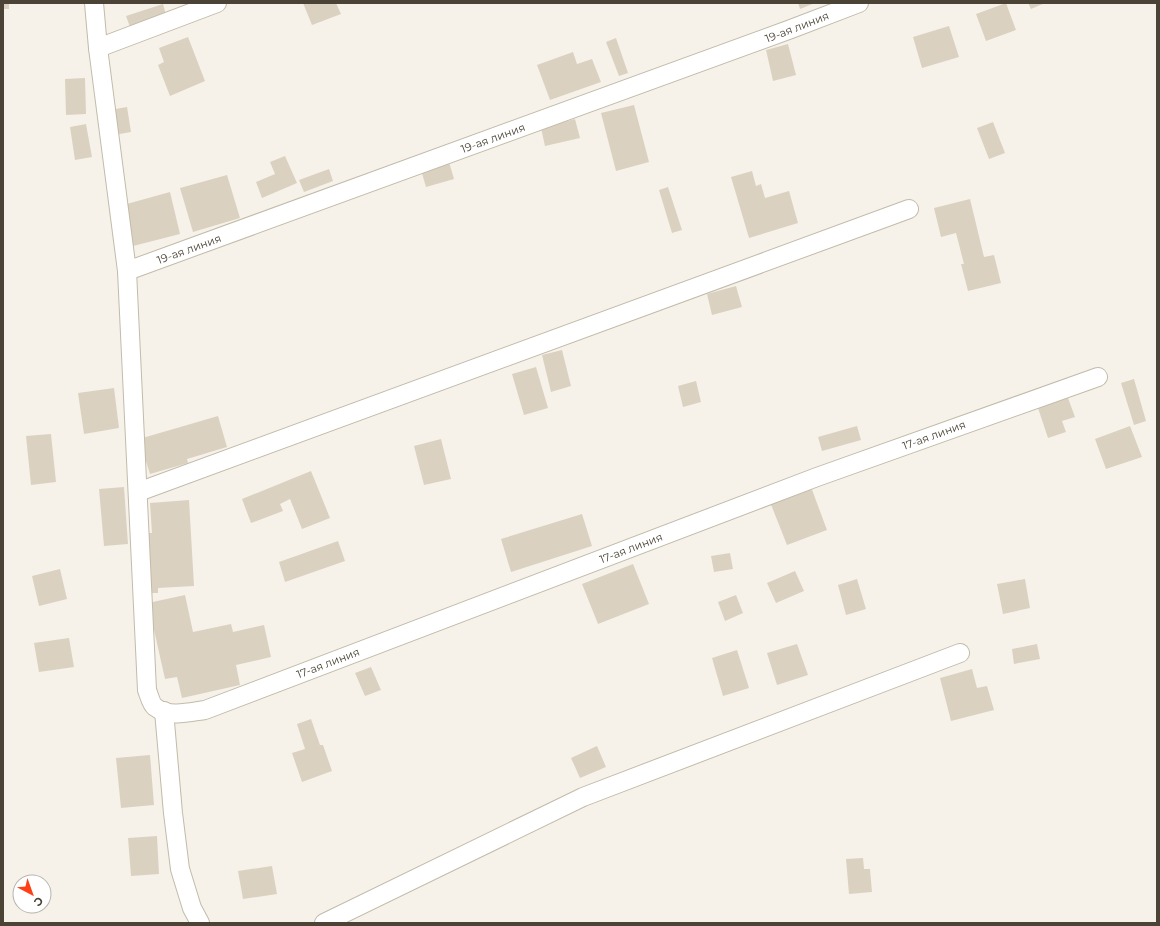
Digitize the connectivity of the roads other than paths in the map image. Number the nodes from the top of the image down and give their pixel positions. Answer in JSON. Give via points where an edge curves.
{"nodes":[{"id":1,"x":94,"y":3,"type":"edge"},
{"id":2,"x":218,"y":3,"type":"edge"},
{"id":3,"x":859,"y":3,"type":"edge"},
{"id":4,"x":98,"y":48,"type":"junction"},
{"id":5,"x":909,"y":209,"type":"dead end"},
{"id":6,"x":127,"y":271,"type":"junction"},
{"id":7,"x":1098,"y":377,"type":"dead end"},
{"id":8,"x":138,"y":492,"type":"junction"},
{"id":9,"x":960,"y":653,"type":"dead end"},
{"id":10,"x":164,"y":712,"type":"junction"},
{"id":11,"x":200,"y":923,"type":"edge"},
{"id":12,"x":324,"y":923,"type":"edge"}],
"edges":[{"from":1,"to":4,"type":"street"},
{"from":2,"to":4,"type":"street"},
{"from":3,"to":6,"type":"street","name":"19-ая линия"},
{"from":4,"to":6,"type":"street"},
{"from":5,"to":8,"type":"street"},
{"from":6,"to":8,"type":"street"},
{"from":7,"to":10,"type":"street","name":"17-ая линия","via":[[816,477],[205,710],[181,714]]},
{"from":8,"to":10,"type":"street","via":[[147,690],[154,707]]},
{"from":9,"to":12,"type":"street","via":[[583,797]]},
{"from":10,"to":11,"type":"street","via":[[180,869],[192,908]]}]}
